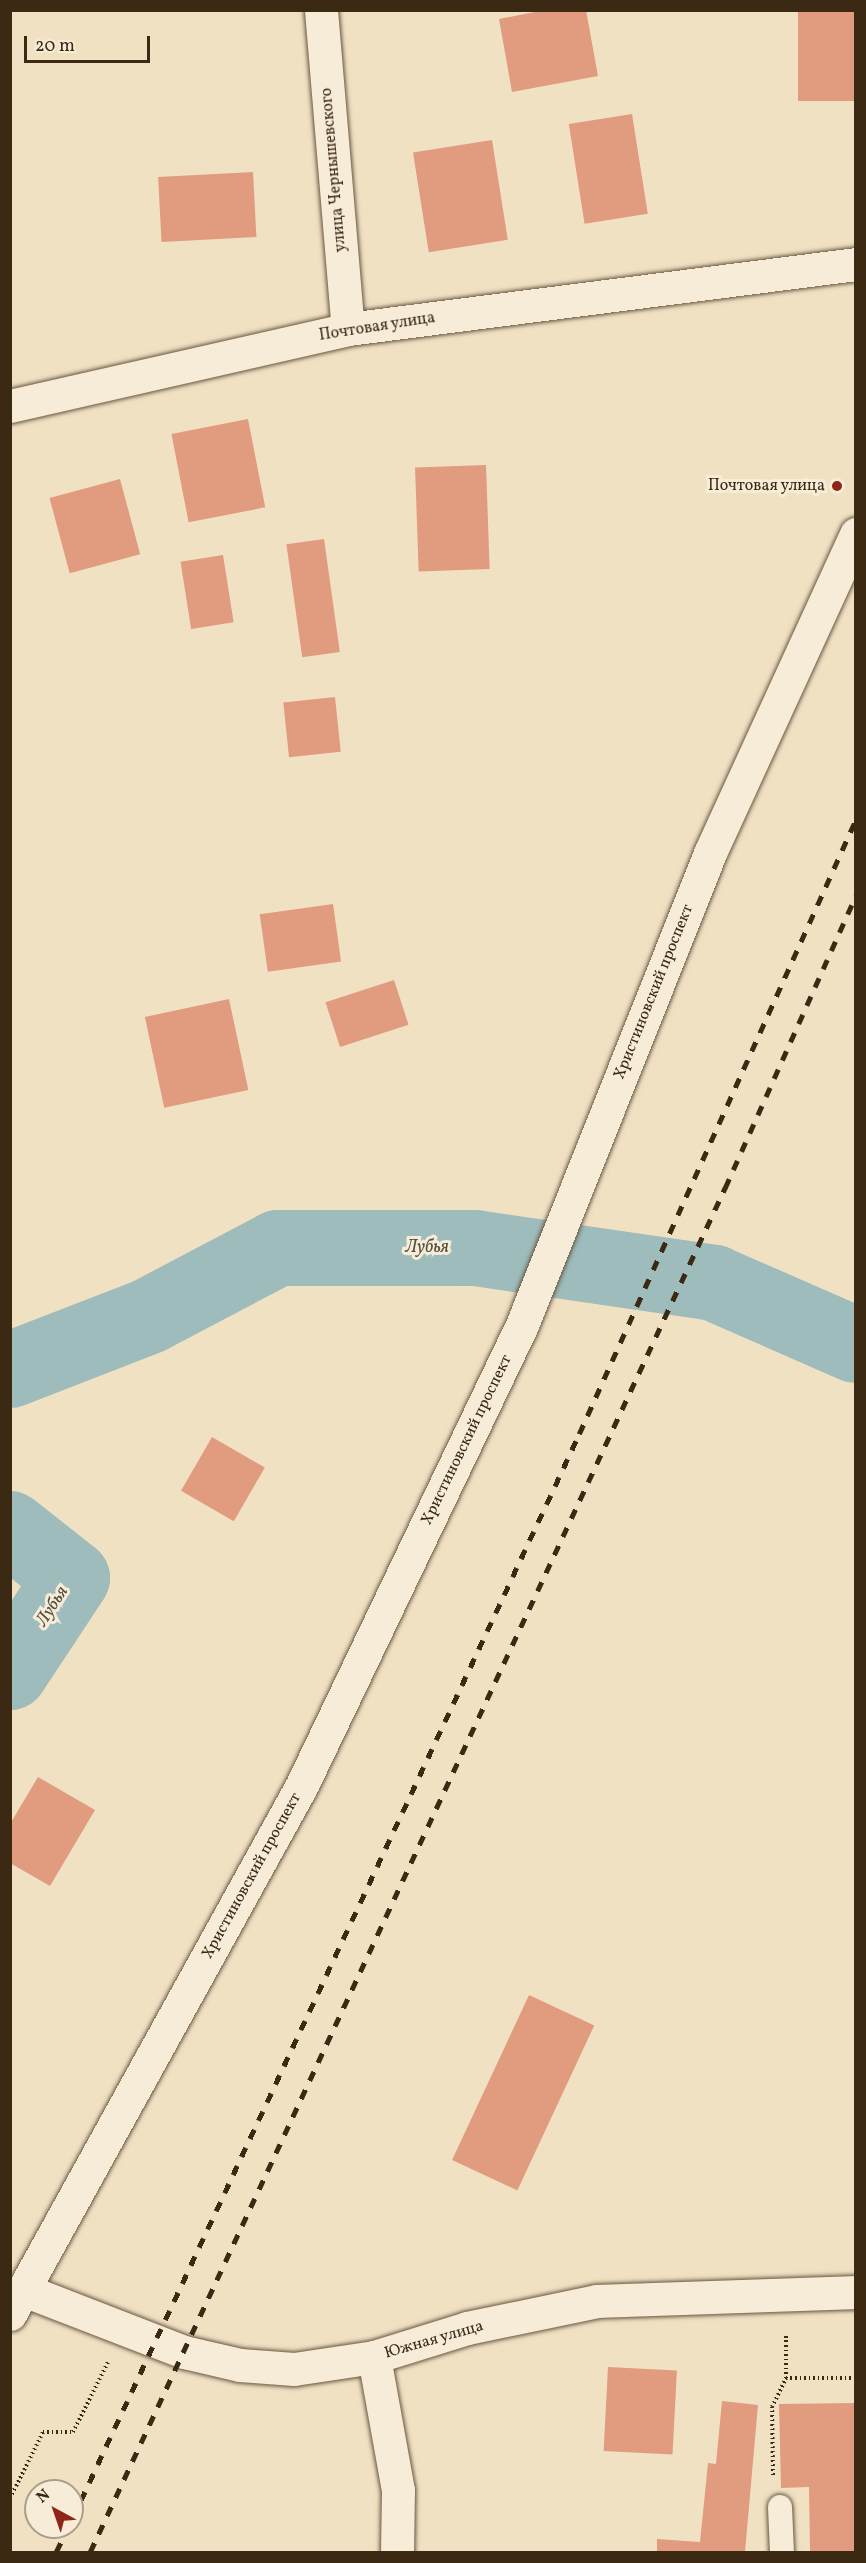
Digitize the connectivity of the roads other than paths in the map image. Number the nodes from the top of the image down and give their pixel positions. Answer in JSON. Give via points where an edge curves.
{"nodes":[{"id":1,"x":321,"y":10,"type":"edge"},
{"id":2,"x":855,"y":264,"type":"edge"},
{"id":3,"x":348,"y":329,"type":"junction"},
{"id":4,"x":10,"y":406,"type":"edge"},
{"id":5,"x":855,"y":534,"type":"edge"},
{"id":6,"x":855,"y":2292,"type":"edge"},
{"id":7,"x":17,"y":2302,"type":"edge"},
{"id":8,"x":374,"y":2357,"type":"junction"},
{"id":9,"x":780,"y":2507,"type":"road end"},
{"id":10,"x":397,"y":2553,"type":"edge"},
{"id":11,"x":782,"y":2553,"type":"edge"}],
"edges":[{"from":1,"to":3,"type":"street","name":"улица Чернышевского"},
{"from":2,"to":3,"type":"street","name":"Почтовая улица"},
{"from":3,"to":4,"type":"street","name":"Почтовая улица"},
{"from":5,"to":7,"type":"street","name":"Христиновский проспект","via":[[710,853],[522,1325],[302,1785]]},
{"from":6,"to":8,"type":"street","name":"Южная улица","via":[[597,2301],[467,2328]]},
{"from":7,"to":8,"type":"street","name":"Южная улица","via":[[240,2365],[294,2369]]},
{"from":8,"to":10,"type":"street","via":[[398,2490]]},
{"from":9,"to":11,"type":"lane"}]}
